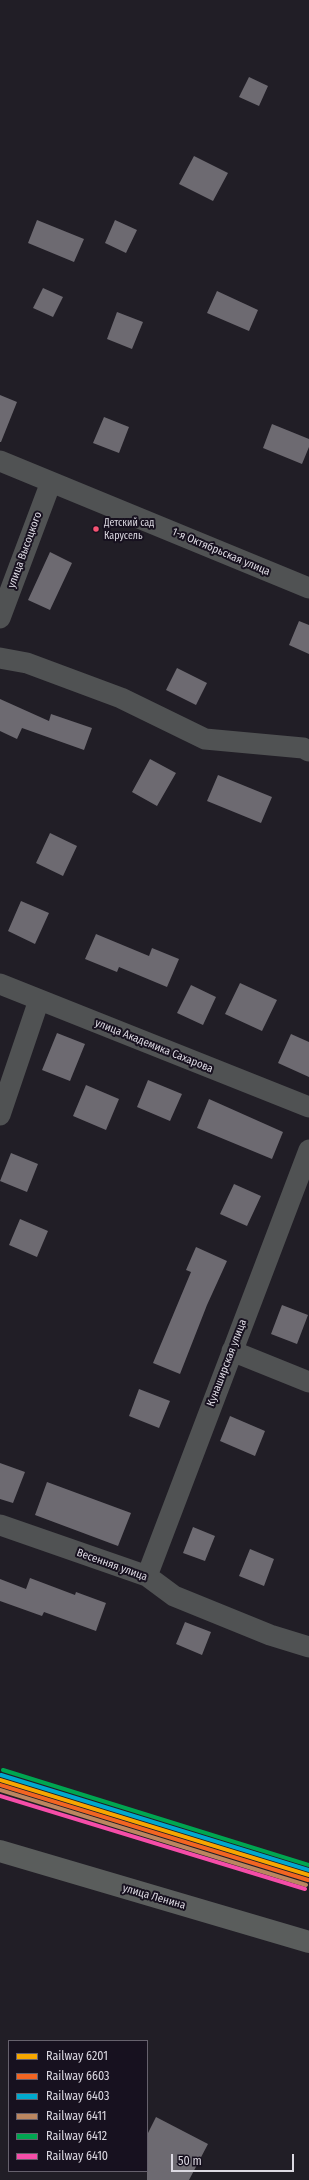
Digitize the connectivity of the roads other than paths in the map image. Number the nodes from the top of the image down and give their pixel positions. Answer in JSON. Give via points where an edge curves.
{"nodes":[{"id":1,"x":0,"y":461,"type":"edge"},
{"id":2,"x":51,"y":482,"type":"junction"},
{"id":3,"x":309,"y":588,"type":"edge"},
{"id":4,"x":0,"y":618,"type":"edge"},
{"id":5,"x":0,"y":658,"type":"edge"},
{"id":6,"x":309,"y":751,"type":"edge"},
{"id":7,"x":0,"y":984,"type":"edge"},
{"id":8,"x":38,"y":1000,"type":"junction"},
{"id":9,"x":309,"y":1107,"type":"edge"},
{"id":10,"x":0,"y":1115,"type":"edge"},
{"id":11,"x":309,"y":1150,"type":"edge"},
{"id":12,"x":232,"y":1351,"type":"junction"},
{"id":13,"x":309,"y":1382,"type":"edge"},
{"id":14,"x":0,"y":1525,"type":"edge"},
{"id":15,"x":147,"y":1576,"type":"junction"},
{"id":16,"x":309,"y":1648,"type":"edge"},
{"id":17,"x":0,"y":1851,"type":"edge"},
{"id":18,"x":309,"y":1942,"type":"edge"}],
"edges":[{"from":1,"to":2,"type":"street","name":"1-я Октябрьская улица"},
{"from":2,"to":3,"type":"street","name":"1-я Октябрьская улица"},
{"from":2,"to":4,"type":"street","name":"улица Высоцкого"},
{"from":5,"to":6,"type":"street","via":[[27,663],[121,698],[205,739],[303,748]]},
{"from":7,"to":8,"type":"street","name":"улица Академика Сахарова"},
{"from":8,"to":9,"type":"street","name":"улица Академика Сахарова"},
{"from":8,"to":10,"type":"street"},
{"from":11,"to":12,"type":"street","name":"Кунаширская улица"},
{"from":12,"to":13,"type":"street"},
{"from":12,"to":15,"type":"street","name":"Кунаширская улица"},
{"from":14,"to":15,"type":"street","name":"Весенняя улица"},
{"from":15,"to":16,"type":"street","name":"Весенняя улица","via":[[174,1596]]},
{"from":17,"to":18,"type":"main road","name":"улица Ленина"}]}
